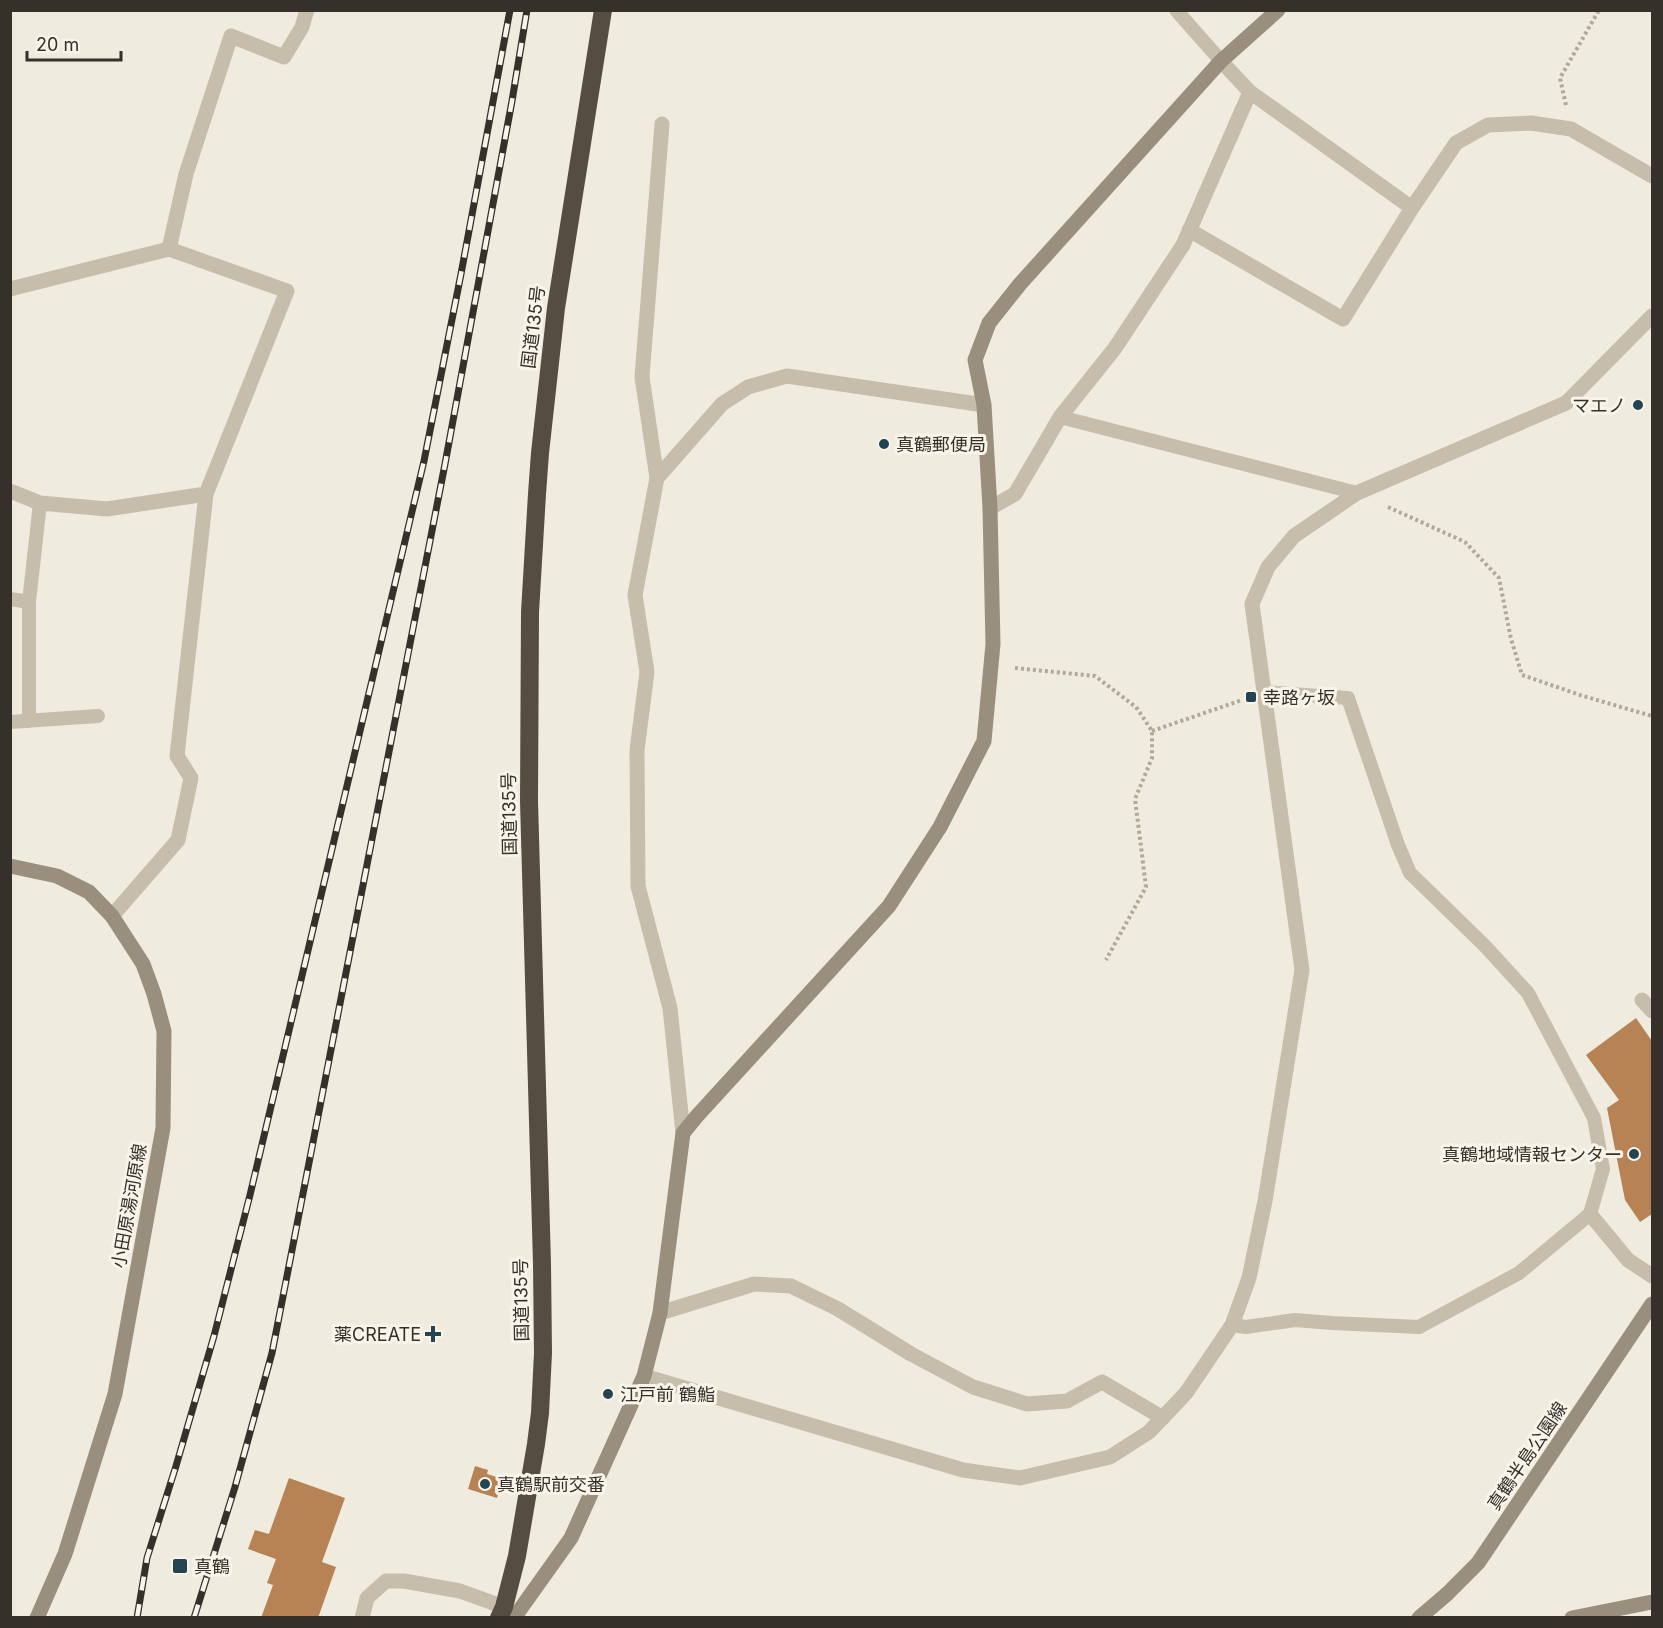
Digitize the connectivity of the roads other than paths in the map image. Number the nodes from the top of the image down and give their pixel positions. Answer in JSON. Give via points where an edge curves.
{"nodes":[{"id":1,"x":307,"y":10,"type":"edge"},
{"id":2,"x":603,"y":10,"type":"edge"},
{"id":3,"x":1176,"y":10,"type":"edge"},
{"id":4,"x":1278,"y":10,"type":"edge"},
{"id":5,"x":1221,"y":61,"type":"junction"},
{"id":6,"x":1250,"y":92,"type":"junction"},
{"id":7,"x":662,"y":124,"type":"dead end"},
{"id":8,"x":1653,"y":176,"type":"edge"},
{"id":9,"x":1412,"y":208,"type":"junction"},
{"id":10,"x":1189,"y":230,"type":"junction"},
{"id":11,"x":170,"y":249,"type":"junction"},
{"id":12,"x":10,"y":289,"type":"edge"},
{"id":13,"x":1653,"y":316,"type":"edge"},
{"id":14,"x":984,"y":405,"type":"junction"},
{"id":15,"x":1060,"y":417,"type":"junction"},
{"id":16,"x":657,"y":478,"type":"junction"},
{"id":17,"x":10,"y":491,"type":"edge"},
{"id":18,"x":1357,"y":493,"type":"junction"},
{"id":19,"x":206,"y":494,"type":"junction"},
{"id":20,"x":40,"y":503,"type":"junction"},
{"id":21,"x":990,"y":508,"type":"junction"},
{"id":22,"x":10,"y":599,"type":"edge"},
{"id":23,"x":29,"y":602,"type":"junction"},
{"id":24,"x":1264,"y":692,"type":"junction"},
{"id":25,"x":98,"y":716,"type":"dead end"},
{"id":26,"x":29,"y":721,"type":"junction"},
{"id":27,"x":10,"y":722,"type":"edge"},
{"id":28,"x":10,"y":866,"type":"edge"},
{"id":29,"x":112,"y":916,"type":"junction"},
{"id":30,"x":683,"y":1133,"type":"junction"},
{"id":31,"x":1590,"y":1214,"type":"junction"},
{"id":32,"x":1653,"y":1276,"type":"edge"},
{"id":33,"x":1653,"y":1304,"type":"edge"},
{"id":34,"x":660,"y":1313,"type":"junction"},
{"id":35,"x":1232,"y":1325,"type":"junction"},
{"id":36,"x":644,"y":1376,"type":"junction"},
{"id":37,"x":1162,"y":1418,"type":"junction"},
{"id":38,"x":1653,"y":1602,"type":"edge"},
{"id":39,"x":506,"y":1614,"type":"edge"},
{"id":40,"x":37,"y":1617,"type":"edge"},
{"id":41,"x":362,"y":1617,"type":"edge"},
{"id":42,"x":1419,"y":1617,"type":"edge"},
{"id":43,"x":1572,"y":1617,"type":"edge"}],
"edges":[{"from":1,"to":11,"type":"street","via":[[284,57],[231,36],[186,174]]},
{"from":2,"to":39,"type":"highway","name":"国道135号","via":[[556,308],[537,494],[530,612],[529,801],[543,1353],[537,1444]]},
{"from":3,"to":5,"type":"lane"},
{"from":4,"to":5,"type":"street"},
{"from":5,"to":6,"type":"street"},
{"from":5,"to":14,"type":"street","via":[[1020,284],[990,323],[975,360]]},
{"from":6,"to":9,"type":"street"},
{"from":6,"to":10,"type":"street"},
{"from":7,"to":16,"type":"street","via":[[642,377]]},
{"from":8,"to":9,"type":"street","via":[[1571,129],[1531,123],[1488,125],[1456,143]]},
{"from":9,"to":10,"type":"street","via":[[1342,319]]},
{"from":10,"to":15,"type":"street","via":[[1184,245],[1115,348]]},
{"from":11,"to":12,"type":"street"},
{"from":11,"to":19,"type":"street","via":[[287,291]]},
{"from":13,"to":18,"type":"street","via":[[1566,404]]},
{"from":14,"to":16,"type":"street","via":[[787,376],[748,387],[722,404]]},
{"from":14,"to":21,"type":"street"},
{"from":15,"to":18,"type":"lane"},
{"from":15,"to":21,"type":"street","via":[[1015,494]]},
{"from":16,"to":30,"type":"street","via":[[635,595],[647,672],[637,750],[638,886],[670,1008]]},
{"from":17,"to":20,"type":"street"},
{"from":18,"to":24,"type":"street","via":[[1294,536],[1268,567],[1252,604]]},
{"from":19,"to":20,"type":"street","via":[[107,509]]},
{"from":19,"to":29,"type":"street","via":[[177,756],[191,778],[178,840]]},
{"from":20,"to":23,"type":"lane"},
{"from":21,"to":30,"type":"street","via":[[993,644],[984,741],[940,827],[889,906]]},
{"from":22,"to":23,"type":"lane"},
{"from":23,"to":26,"type":"lane"},
{"from":24,"to":31,"type":"lane","via":[[1348,698],[1410,873],[1528,993],[1594,1118],[1603,1169]]},
{"from":24,"to":35,"type":"street","via":[[1302,970],[1265,1201],[1249,1278]]},
{"from":25,"to":26,"type":"lane"},
{"from":26,"to":27,"type":"lane"},
{"from":28,"to":29,"type":"street","name":"小田原湯河原線","via":[[57,876],[89,892]]},
{"from":29,"to":40,"type":"street","name":"小田原湯河原線","via":[[143,964],[164,1031],[164,1128],[115,1394],[65,1554]]},
{"from":30,"to":34,"type":"street"},
{"from":31,"to":32,"type":"street","via":[[1628,1260]]},
{"from":31,"to":35,"type":"lane","via":[[1519,1273],[1419,1327],[1295,1320],[1246,1327]]},
{"from":33,"to":42,"type":"street","name":"真鶴半島公園線","via":[[1478,1563]]},
{"from":34,"to":36,"type":"street"},
{"from":34,"to":37,"type":"street","via":[[754,1284],[791,1286],[973,1387],[1027,1404],[1067,1401],[1102,1382]]},
{"from":35,"to":37,"type":"street","via":[[1186,1393]]},
{"from":36,"to":37,"type":"street","via":[[963,1470],[1020,1478],[1110,1457],[1149,1432]]},
{"from":36,"to":39,"type":"street","via":[[571,1538]]},
{"from":38,"to":43,"type":"street"},
{"from":39,"to":41,"type":"street","via":[[460,1591],[386,1581],[367,1598]]}]}
